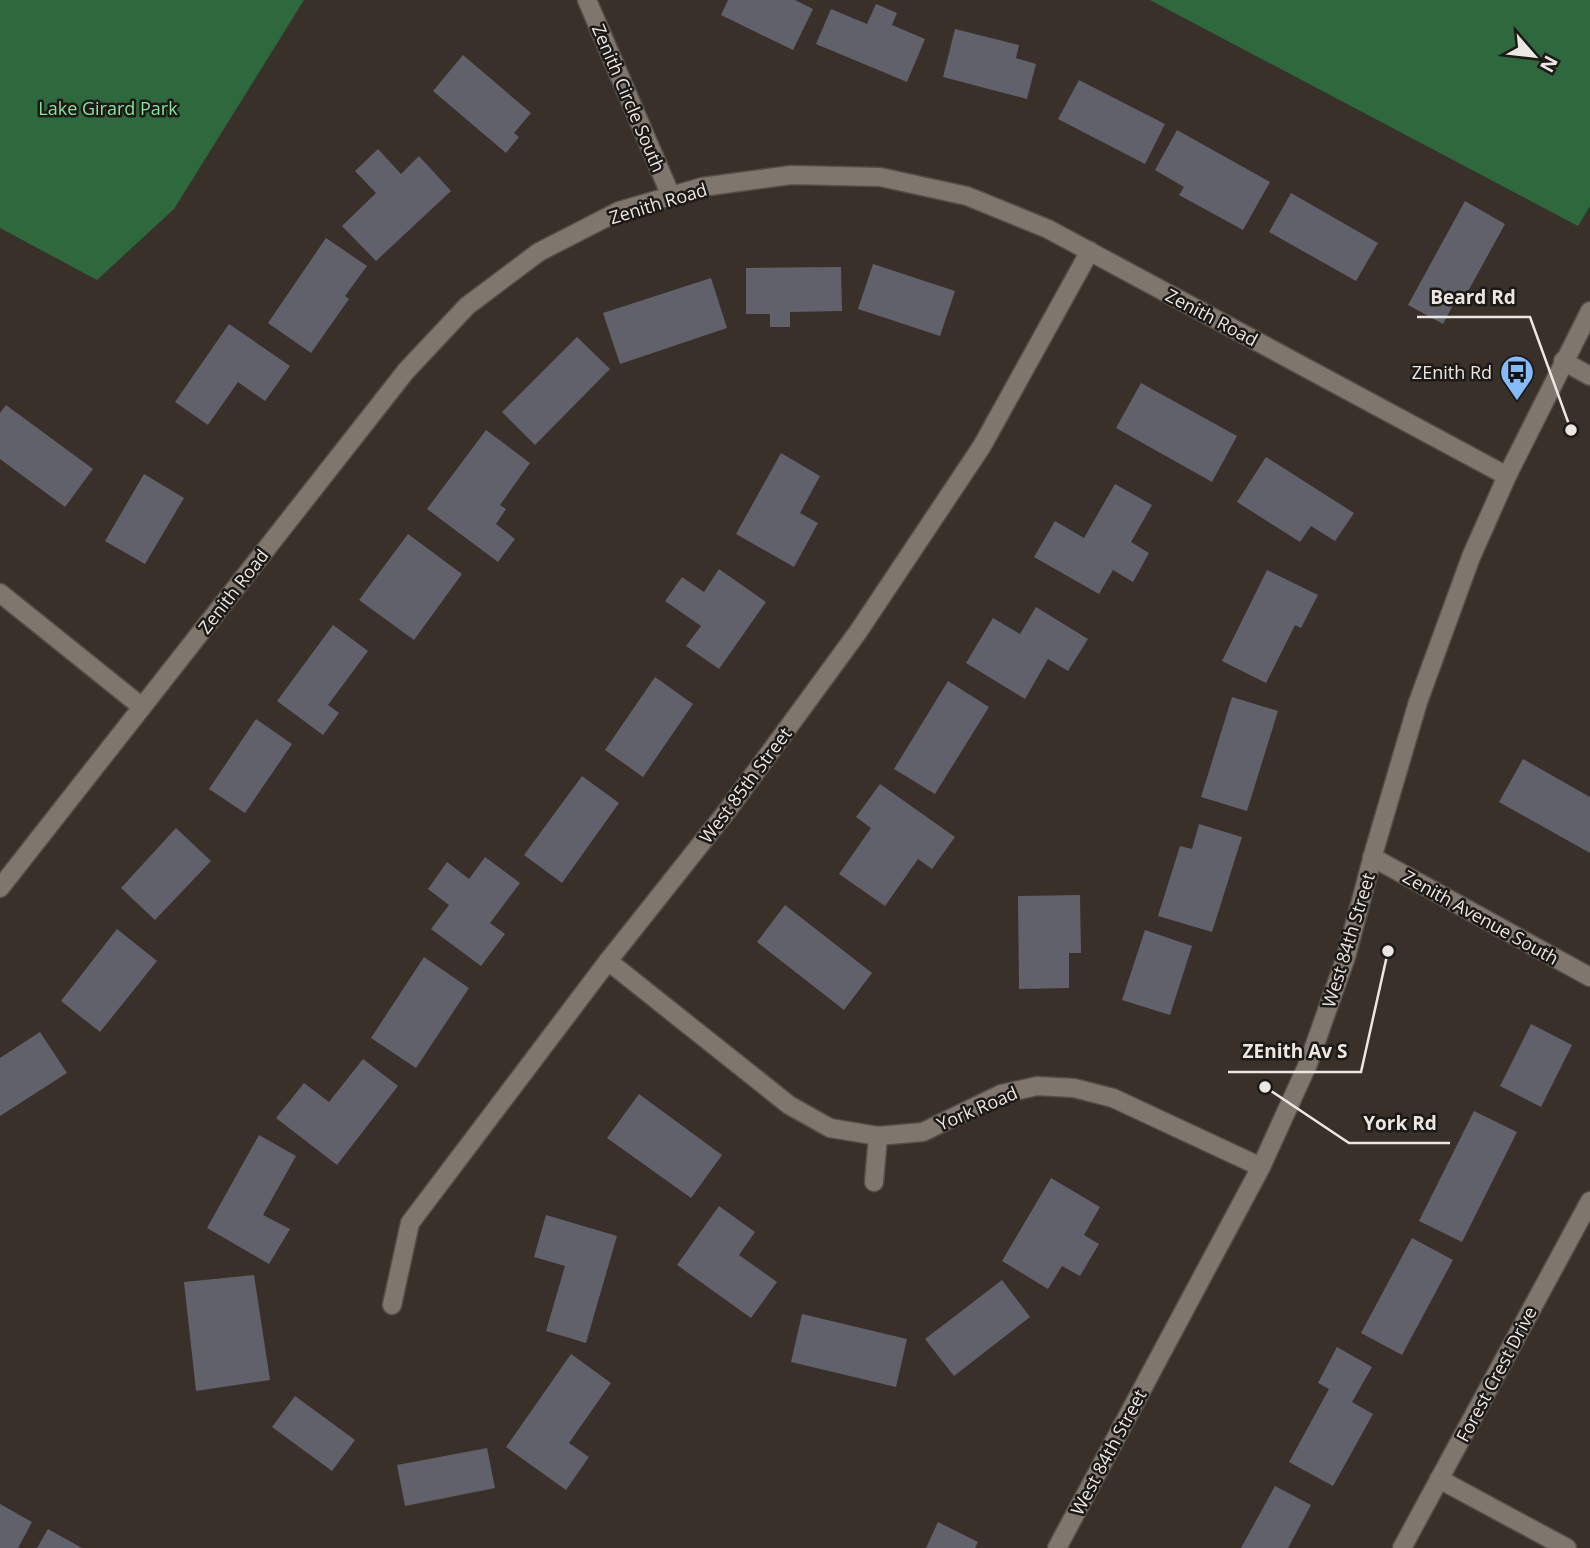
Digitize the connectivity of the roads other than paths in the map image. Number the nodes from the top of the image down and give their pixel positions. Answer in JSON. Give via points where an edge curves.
{"nodes":[{"id":1,"x":587,"y":0,"type":"edge"},
{"id":2,"x":671,"y":196,"type":"junction"},
{"id":3,"x":1090,"y":251,"type":"junction"},
{"id":4,"x":1590,"y":311,"type":"edge"},
{"id":5,"x":1563,"y":361,"type":"junction"},
{"id":6,"x":1590,"y":376,"type":"edge"},
{"id":7,"x":1507,"y":476,"type":"junction"},
{"id":8,"x":0,"y":593,"type":"edge"},
{"id":9,"x":142,"y":707,"type":"junction"},
{"id":10,"x":1372,"y":857,"type":"junction"},
{"id":11,"x":0,"y":888,"type":"edge"},
{"id":12,"x":608,"y":961,"type":"junction"},
{"id":13,"x":1590,"y":977,"type":"edge"},
{"id":14,"x":877,"y":1136,"type":"junction"},
{"id":15,"x":1261,"y":1167,"type":"junction"},
{"id":16,"x":874,"y":1182,"type":"dead end"},
{"id":17,"x":1590,"y":1201,"type":"edge"},
{"id":18,"x":392,"y":1305,"type":"dead end"},
{"id":19,"x":1439,"y":1479,"type":"junction"},
{"id":20,"x":1057,"y":1548,"type":"edge"},
{"id":21,"x":1402,"y":1548,"type":"edge"},
{"id":22,"x":1567,"y":1548,"type":"edge"}],
"edges":[{"from":1,"to":2,"type":"street","name":"Zenith Circle South"},
{"from":2,"to":3,"type":"street","name":"Zenith Road","via":[[702,187],[791,175],[880,177],[967,196]]},
{"from":2,"to":9,"type":"street","name":"Zenith Road","via":[[619,211],[540,252],[467,306],[406,371]]},
{"from":3,"to":7,"type":"street","name":"Zenith Road"},
{"from":3,"to":12,"type":"street","name":"West 85th Street","via":[[982,446],[859,632],[727,811]]},
{"from":4,"to":5,"type":"street","name":"West 84th Street"},
{"from":5,"to":6,"type":"street"},
{"from":5,"to":7,"type":"street","name":"West 84th Street"},
{"from":7,"to":10,"type":"street","name":"West 84th Street","via":[[1418,702]]},
{"from":8,"to":9,"type":"street"},
{"from":9,"to":11,"type":"street","name":"Zenith Road"},
{"from":10,"to":13,"type":"street","name":"Zenith Avenue South"},
{"from":10,"to":15,"type":"street","name":"West 84th Street","via":[[1346,957],[1308,1064]]},
{"from":12,"to":14,"type":"street","name":"York Road","via":[[789,1105],[830,1128]]},
{"from":12,"to":18,"type":"street","name":"West 85th Street","via":[[410,1223]]},
{"from":14,"to":15,"type":"street","name":"York Road","via":[[923,1132],[1001,1094],[1037,1086],[1074,1088],[1113,1098]]},
{"from":14,"to":16,"type":"street"},
{"from":15,"to":20,"type":"street","name":"West 84th Street"},
{"from":17,"to":19,"type":"street","name":"Forest Crest Drive"},
{"from":19,"to":21,"type":"street","name":"Forest Crest Drive"},
{"from":19,"to":22,"type":"street"}]}
